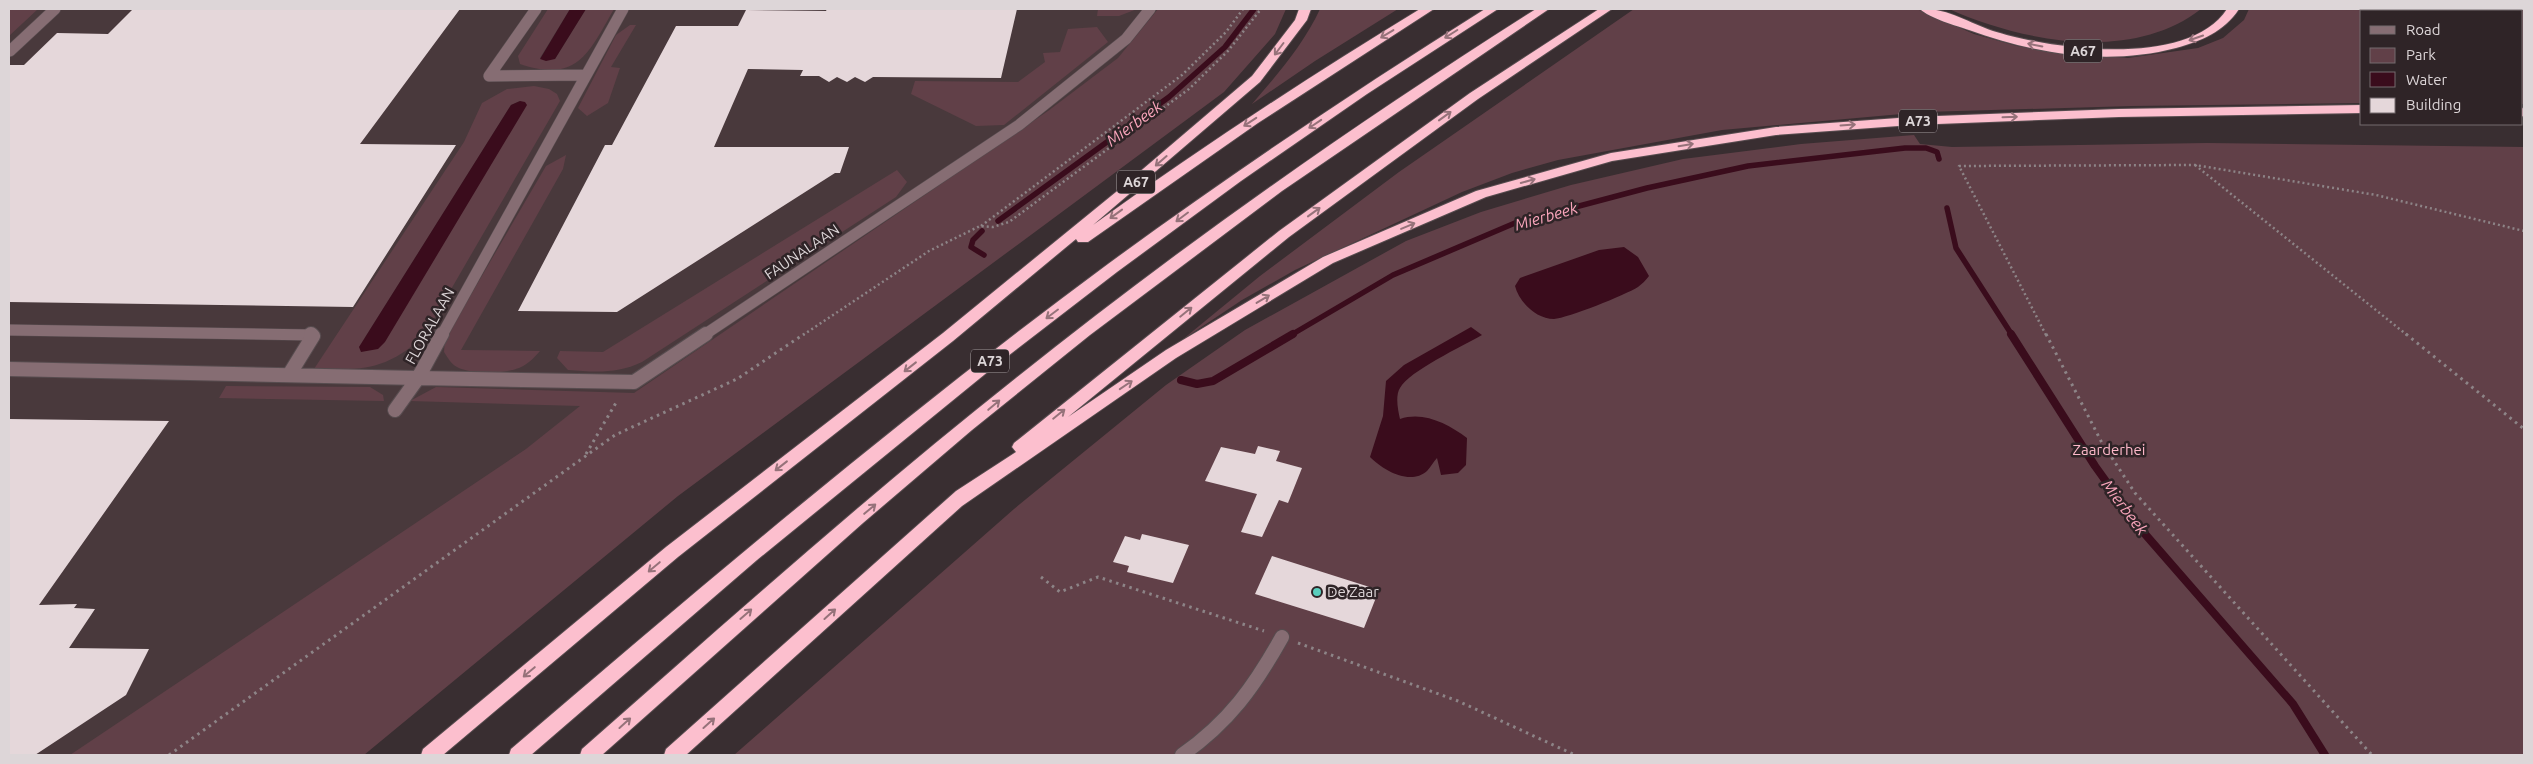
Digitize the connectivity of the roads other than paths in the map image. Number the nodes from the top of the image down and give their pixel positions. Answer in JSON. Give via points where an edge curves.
{"nodes":[{"id":1,"x":55,"y":9,"type":"edge"},
{"id":2,"x":536,"y":9,"type":"edge"},
{"id":3,"x":623,"y":9,"type":"edge"},
{"id":4,"x":1150,"y":9,"type":"edge"},
{"id":5,"x":1305,"y":9,"type":"edge"},
{"id":6,"x":1428,"y":9,"type":"edge"},
{"id":7,"x":1492,"y":9,"type":"edge"},
{"id":8,"x":1543,"y":9,"type":"edge"},
{"id":9,"x":1606,"y":9,"type":"edge"},
{"id":10,"x":1926,"y":9,"type":"edge"},
{"id":11,"x":2232,"y":9,"type":"edge"},
{"id":12,"x":10,"y":51,"type":"dead end"},
{"id":13,"x":586,"y":75,"type":"junction"},
{"id":14,"x":2360,"y":109,"type":"edge"},
{"id":15,"x":9,"y":330,"type":"edge"},
{"id":16,"x":948,"y":336,"type":"junction"},
{"id":17,"x":9,"y":369,"type":"edge"},
{"id":18,"x":289,"y":375,"type":"junction"},
{"id":19,"x":418,"y":378,"type":"junction"},
{"id":20,"x":395,"y":410,"type":"dead end"},
{"id":21,"x":955,"y":502,"type":"junction"},
{"id":22,"x":1282,"y":637,"type":"road end"},
{"id":23,"x":430,"y":755,"type":"edge"},
{"id":24,"x":518,"y":755,"type":"edge"},
{"id":25,"x":589,"y":755,"type":"edge"},
{"id":26,"x":673,"y":755,"type":"edge"},
{"id":27,"x":1182,"y":755,"type":"edge"}],
"edges":[{"from":1,"to":12,"type":"street"},
{"from":2,"to":13,"type":"street","via":[[489,76]]},
{"from":3,"to":13,"type":"street","name":"FLORALAAN"},
{"from":4,"to":19,"type":"street","name":"FAUNALAAN","via":[[1126,39],[1019,125],[634,382]]},
{"from":5,"to":16,"type":"highway","number":"A67","one_way":true,"via":[[1301,20],[1256,79],[1121,195]]},
{"from":6,"to":16,"type":"highway","one_way":true,"via":[[1174,172]]},
{"from":7,"to":24,"type":"highway","number":"A73","one_way":true,"via":[[1403,64],[1220,188],[1006,347],[690,606]]},
{"from":25,"to":8,"type":"highway","number":"A73","one_way":true,"via":[[748,612],[1022,381],[1245,210],[1436,76]]},
{"from":21,"to":9,"type":"highway","number":"A73","one_way":true,"via":[[1060,413],[1284,234],[1474,96]]},
{"from":11,"to":10,"type":"highway","number":"A67","one_way":true,"via":[[2228,17],[2204,35],[2152,50],[2117,54],[2059,50],[2024,43],[1983,32]]},
{"from":13,"to":19,"type":"street","name":"FLORALAAN"},
{"from":21,"to":14,"type":"highway","number":"A73","one_way":true,"via":[[1171,354],[1328,260],[1481,194],[1611,157],[1776,131],[1912,121]]},
{"from":15,"to":18,"type":"street","via":[[311,334],[313,336]]},
{"from":16,"to":23,"type":"highway","one_way":true,"via":[[672,552]]},
{"from":17,"to":18,"type":"street","name":"FLORALAAN"},
{"from":18,"to":19,"type":"street","name":"FLORALAAN"},
{"from":19,"to":20,"type":"street"},
{"from":26,"to":21,"type":"highway","number":"A73","one_way":true},
{"from":22,"to":27,"type":"street","via":[[1247,697],[1233,714]]}]}
